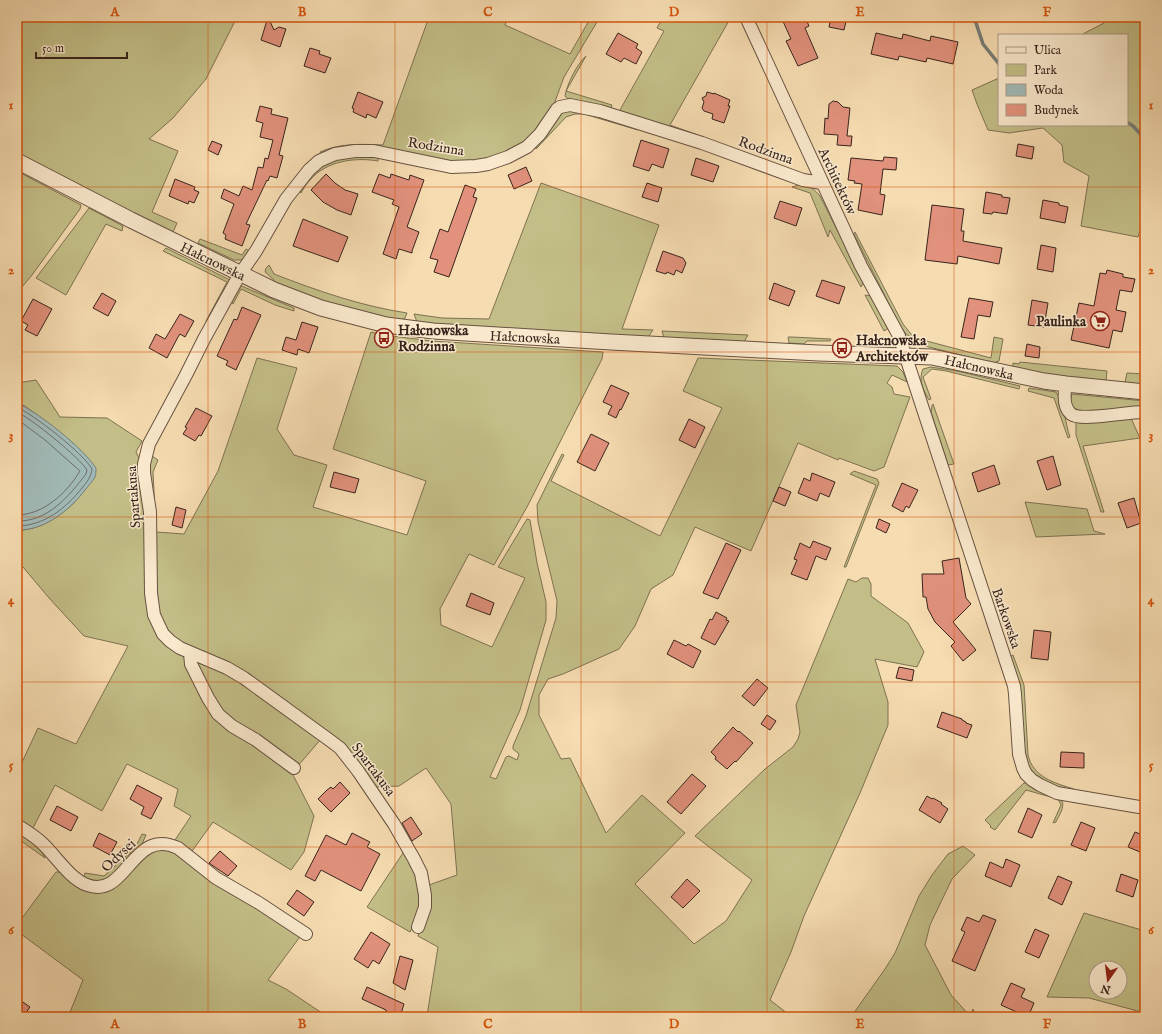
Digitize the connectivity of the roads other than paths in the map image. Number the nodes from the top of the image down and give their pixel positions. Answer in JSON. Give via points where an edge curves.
{"nodes":[{"id":1,"x":746,"y":17,"type":"edge"},
{"id":2,"x":17,"y":160,"type":"edge"},
{"id":3,"x":822,"y":183,"type":"junction"},
{"id":4,"x":240,"y":274,"type":"junction"},
{"id":5,"x":906,"y":356,"type":"junction"},
{"id":6,"x":1066,"y":384,"type":"junction"},
{"id":7,"x":1145,"y":392,"type":"edge"},
{"id":8,"x":1145,"y":412,"type":"edge"},
{"id":9,"x":190,"y":652,"type":"junction"},
{"id":10,"x":294,"y":768,"type":"dead end"},
{"id":11,"x":1145,"y":808,"type":"edge"},
{"id":12,"x":17,"y":825,"type":"edge"},
{"id":13,"x":418,"y":927,"type":"dead end"},
{"id":14,"x":306,"y":934,"type":"dead end"}],
"edges":[{"from":1,"to":3,"type":"street","name":"Architektów"},
{"from":2,"to":4,"type":"street","name":"Hałcnowska"},
{"from":3,"to":4,"type":"street","name":"Rodzinna","via":[[803,180],[702,143],[607,113],[579,106],[565,106],[557,109],[540,134],[527,147],[488,164],[450,167],[382,152],[355,150],[335,154],[319,161],[289,195]]},
{"from":3,"to":5,"type":"street","name":"Architektów","via":[[899,336]]},
{"from":4,"to":5,"type":"street","name":"Hałcnowska","via":[[321,308],[409,329]]},
{"from":4,"to":9,"type":"street","name":"Spartakusa","via":[[152,436],[144,464],[150,512],[151,593],[154,615],[170,641]]},
{"from":5,"to":6,"type":"street","name":"Hałcnowska","via":[[942,358]]},
{"from":5,"to":11,"type":"street","name":"Barkowska","via":[[1014,686],[1019,754],[1026,774],[1040,785],[1057,793]]},
{"from":6,"to":7,"type":"street","name":"Hałcnowska"},
{"from":6,"to":8,"type":"street","via":[[1066,404],[1072,414],[1077,416]]},
{"from":9,"to":10,"type":"street","via":[[191,664],[218,714]]},
{"from":9,"to":13,"type":"street","name":"Spartakusa","via":[[249,681],[340,748],[350,760],[394,824],[421,873],[425,907]]},
{"from":12,"to":14,"type":"street","name":"Odysei","via":[[42,842],[74,877],[92,886],[104,886],[115,880],[139,853],[149,846],[160,843],[172,845],[216,878]]}]}
